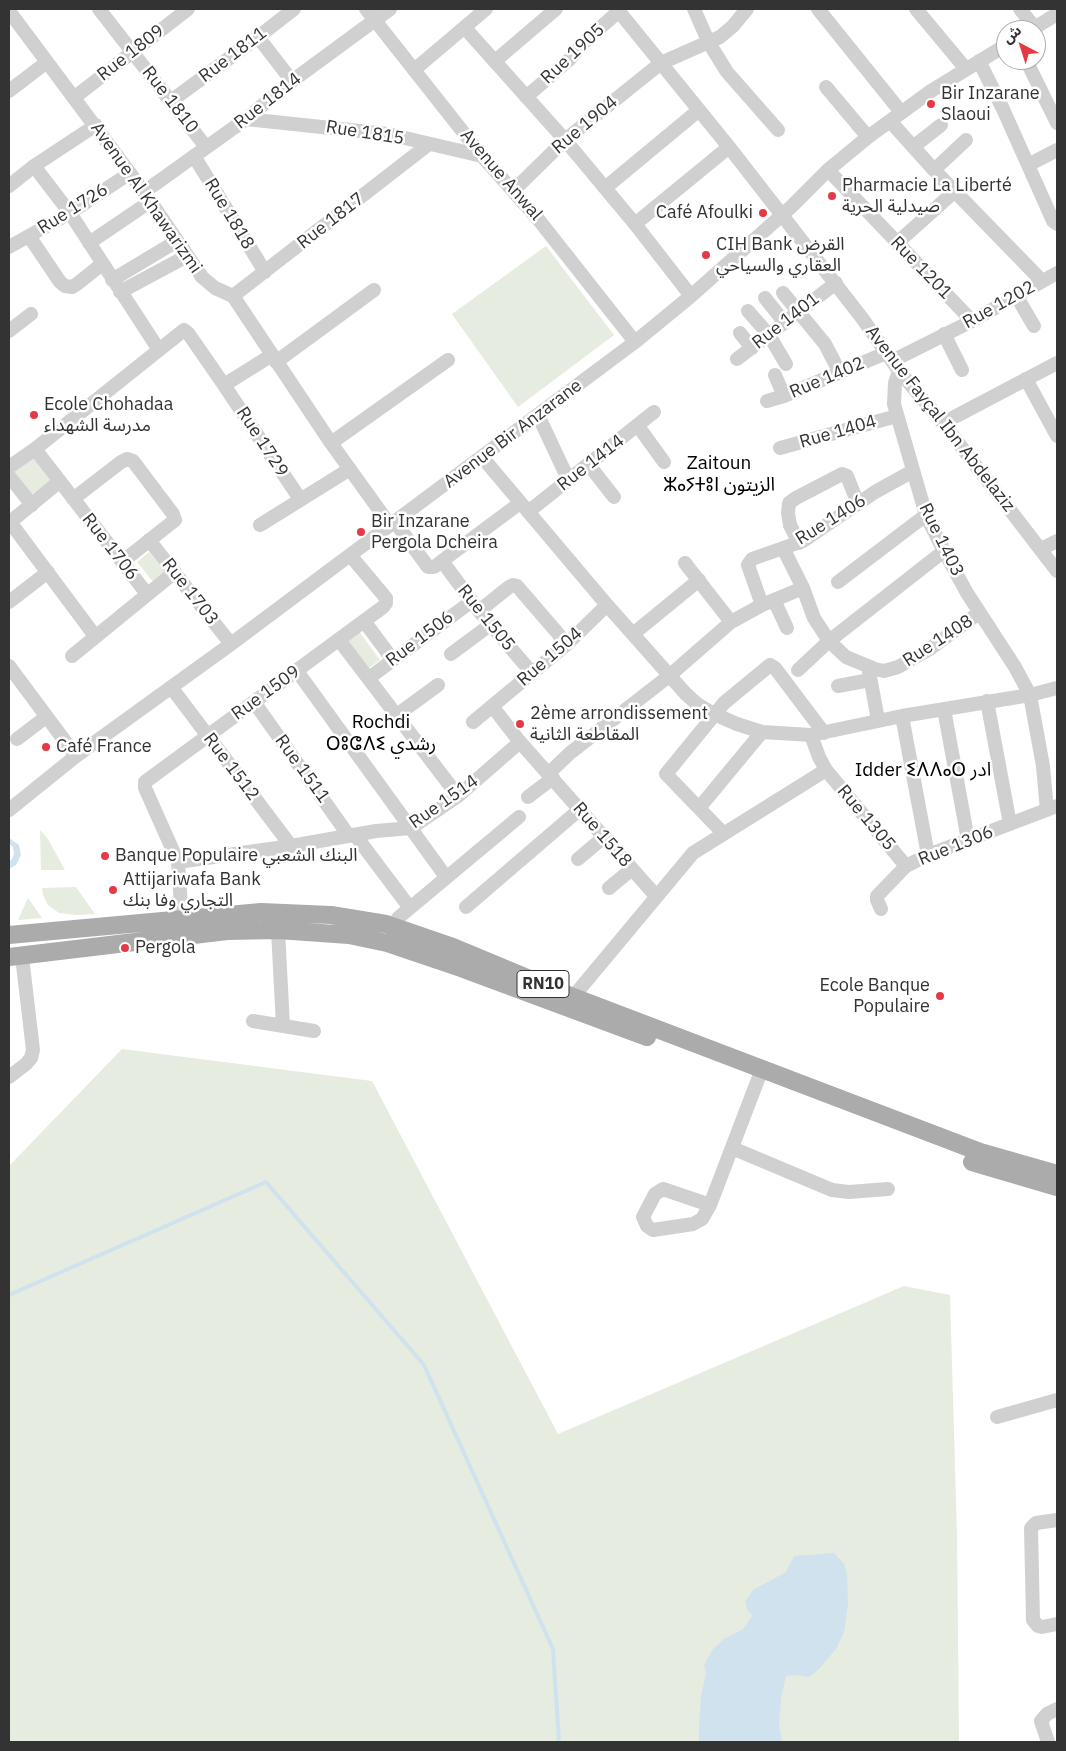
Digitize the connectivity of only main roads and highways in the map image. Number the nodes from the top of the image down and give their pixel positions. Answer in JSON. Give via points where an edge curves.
{"nodes":[{"id":1,"x":9,"y":935,"type":"edge"},
{"id":2,"x":16,"y":956,"type":"edge"},
{"id":3,"x":760,"y":1074,"type":"junction"},
{"id":4,"x":1057,"y":1174,"type":"edge"},
{"id":5,"x":1057,"y":1186,"type":"edge"}],
"edges":[{"from":1,"to":3,"type":"main road","number":"RN10","via":[[261,912],[331,914],[386,924],[453,947]]},
{"from":2,"to":3,"type":"main road","number":"RN10","via":[[227,931],[278,930],[348,935],[388,943]]},
{"from":3,"to":4,"type":"main road","number":"RN10","via":[[980,1152]]},
{"from":3,"to":5,"type":"main road","number":"RN10","via":[[978,1164]]}]}
